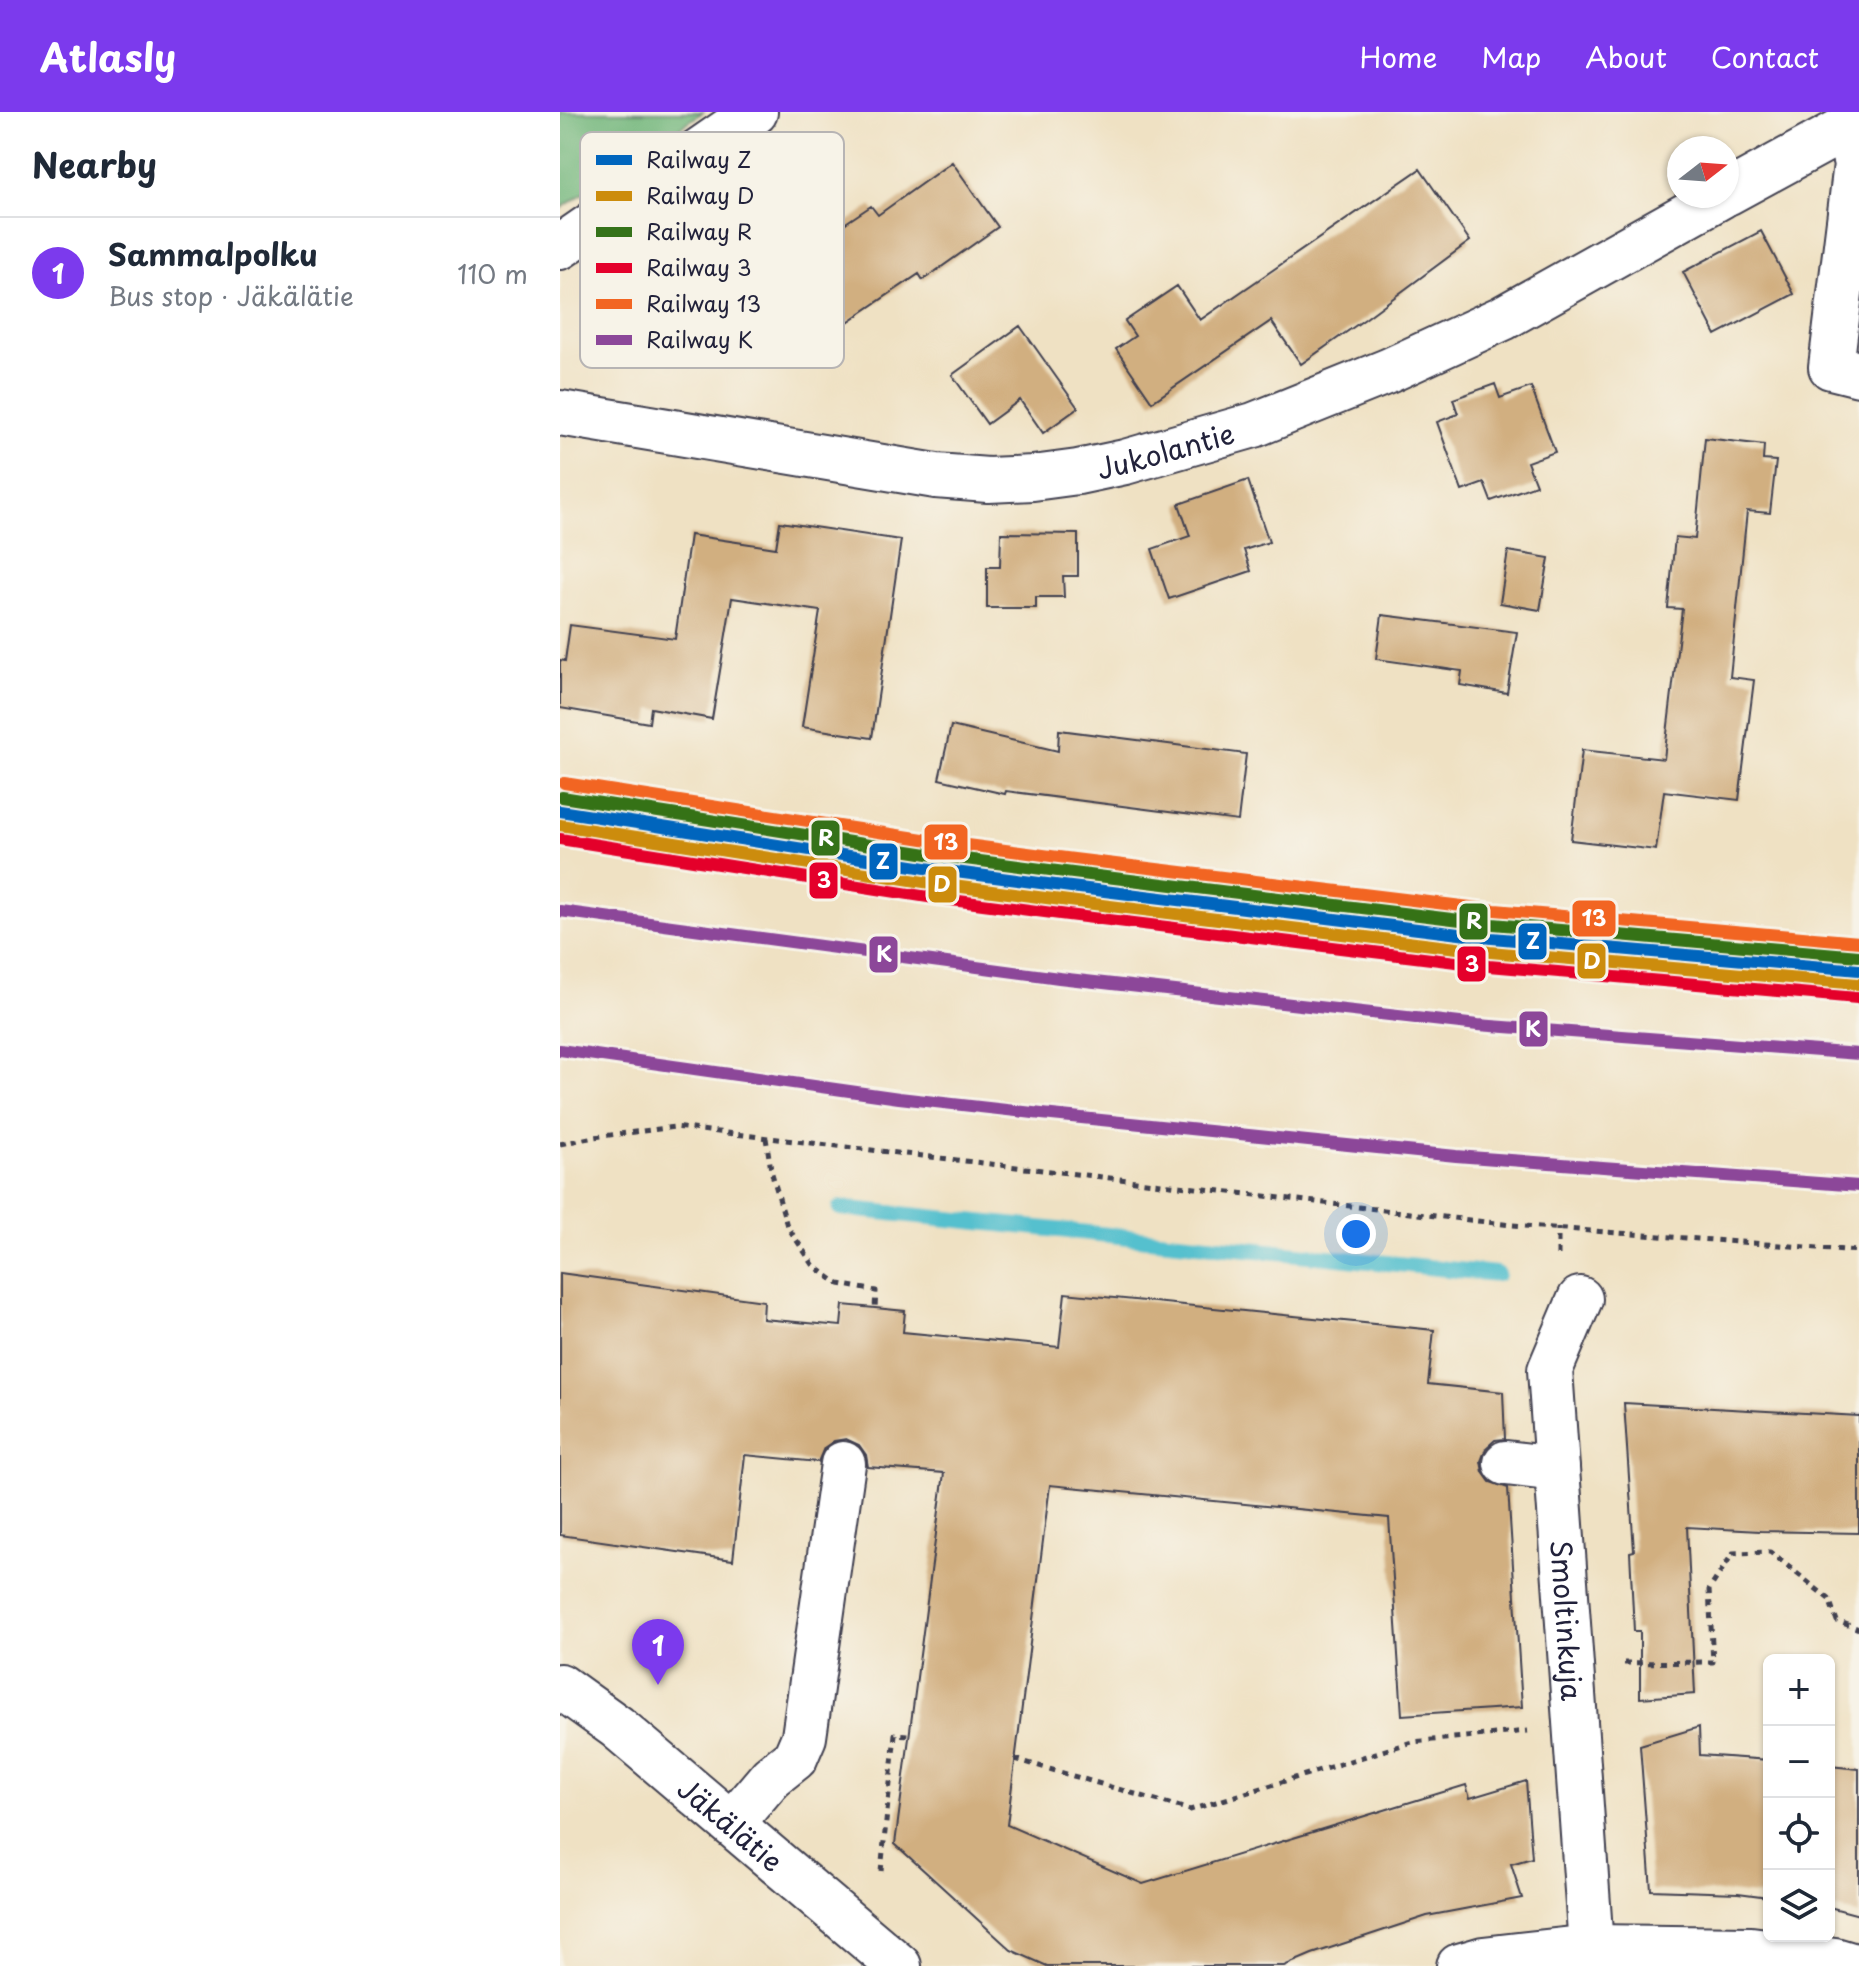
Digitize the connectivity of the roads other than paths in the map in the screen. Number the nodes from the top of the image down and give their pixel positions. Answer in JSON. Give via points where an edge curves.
{"nodes":[{"id":1,"x":755,"y":112,"type":"edge"},
{"id":2,"x":1853,"y":124,"type":"edge"},
{"id":3,"x":726,"y":132,"type":"edge"},
{"id":4,"x":1739,"y":186,"type":"edge"},
{"id":5,"x":1700,"y":208,"type":"edge"},
{"id":6,"x":580,"y":233,"type":"edge"},
{"id":7,"x":560,"y":247,"type":"edge"},
{"id":8,"x":1845,"y":371,"type":"edge"},
{"id":9,"x":560,"y":413,"type":"edge"},
{"id":10,"x":1580,"y":1299,"type":"dead end"},
{"id":11,"x":1506,"y":1463,"type":"dead end"},
{"id":12,"x":843,"y":1464,"type":"dead end"},
{"id":13,"x":1557,"y":1469,"type":"junction"},
{"id":14,"x":560,"y":1686,"type":"edge"},
{"id":15,"x":732,"y":1823,"type":"junction"},
{"id":16,"x":1591,"y":1947,"type":"junction"},
{"id":17,"x":899,"y":1966,"type":"edge"},
{"id":18,"x":1459,"y":1966,"type":"edge"},
{"id":19,"x":1855,"y":1966,"type":"edge"}],
"edges":[{"from":1,"to":3,"type":"street"},
{"from":2,"to":4,"type":"street"},
{"from":2,"to":8,"type":"street","via":[[1856,164]]},
{"from":5,"to":9,"type":"street","name":"Jukolantie","via":[[1503,318],[1388,371],[1254,425],[1078,472],[988,480],[936,476]]},
{"from":6,"to":7,"type":"street"},
{"from":10,"to":13,"type":"street","name":"Smoltinkuja","via":[[1550,1370]]},
{"from":11,"to":13,"type":"street"},
{"from":12,"to":15,"type":"street","via":[[804,1737],[795,1758],[771,1777]]},
{"from":13,"to":16,"type":"street","name":"Smoltinkuja"},
{"from":14,"to":15,"type":"street","name":"Jäkälätie"},
{"from":15,"to":17,"type":"street","name":"Jäkälätie"},
{"from":16,"to":18,"type":"street"},
{"from":16,"to":19,"type":"street","via":[[1751,1949]]}]}
